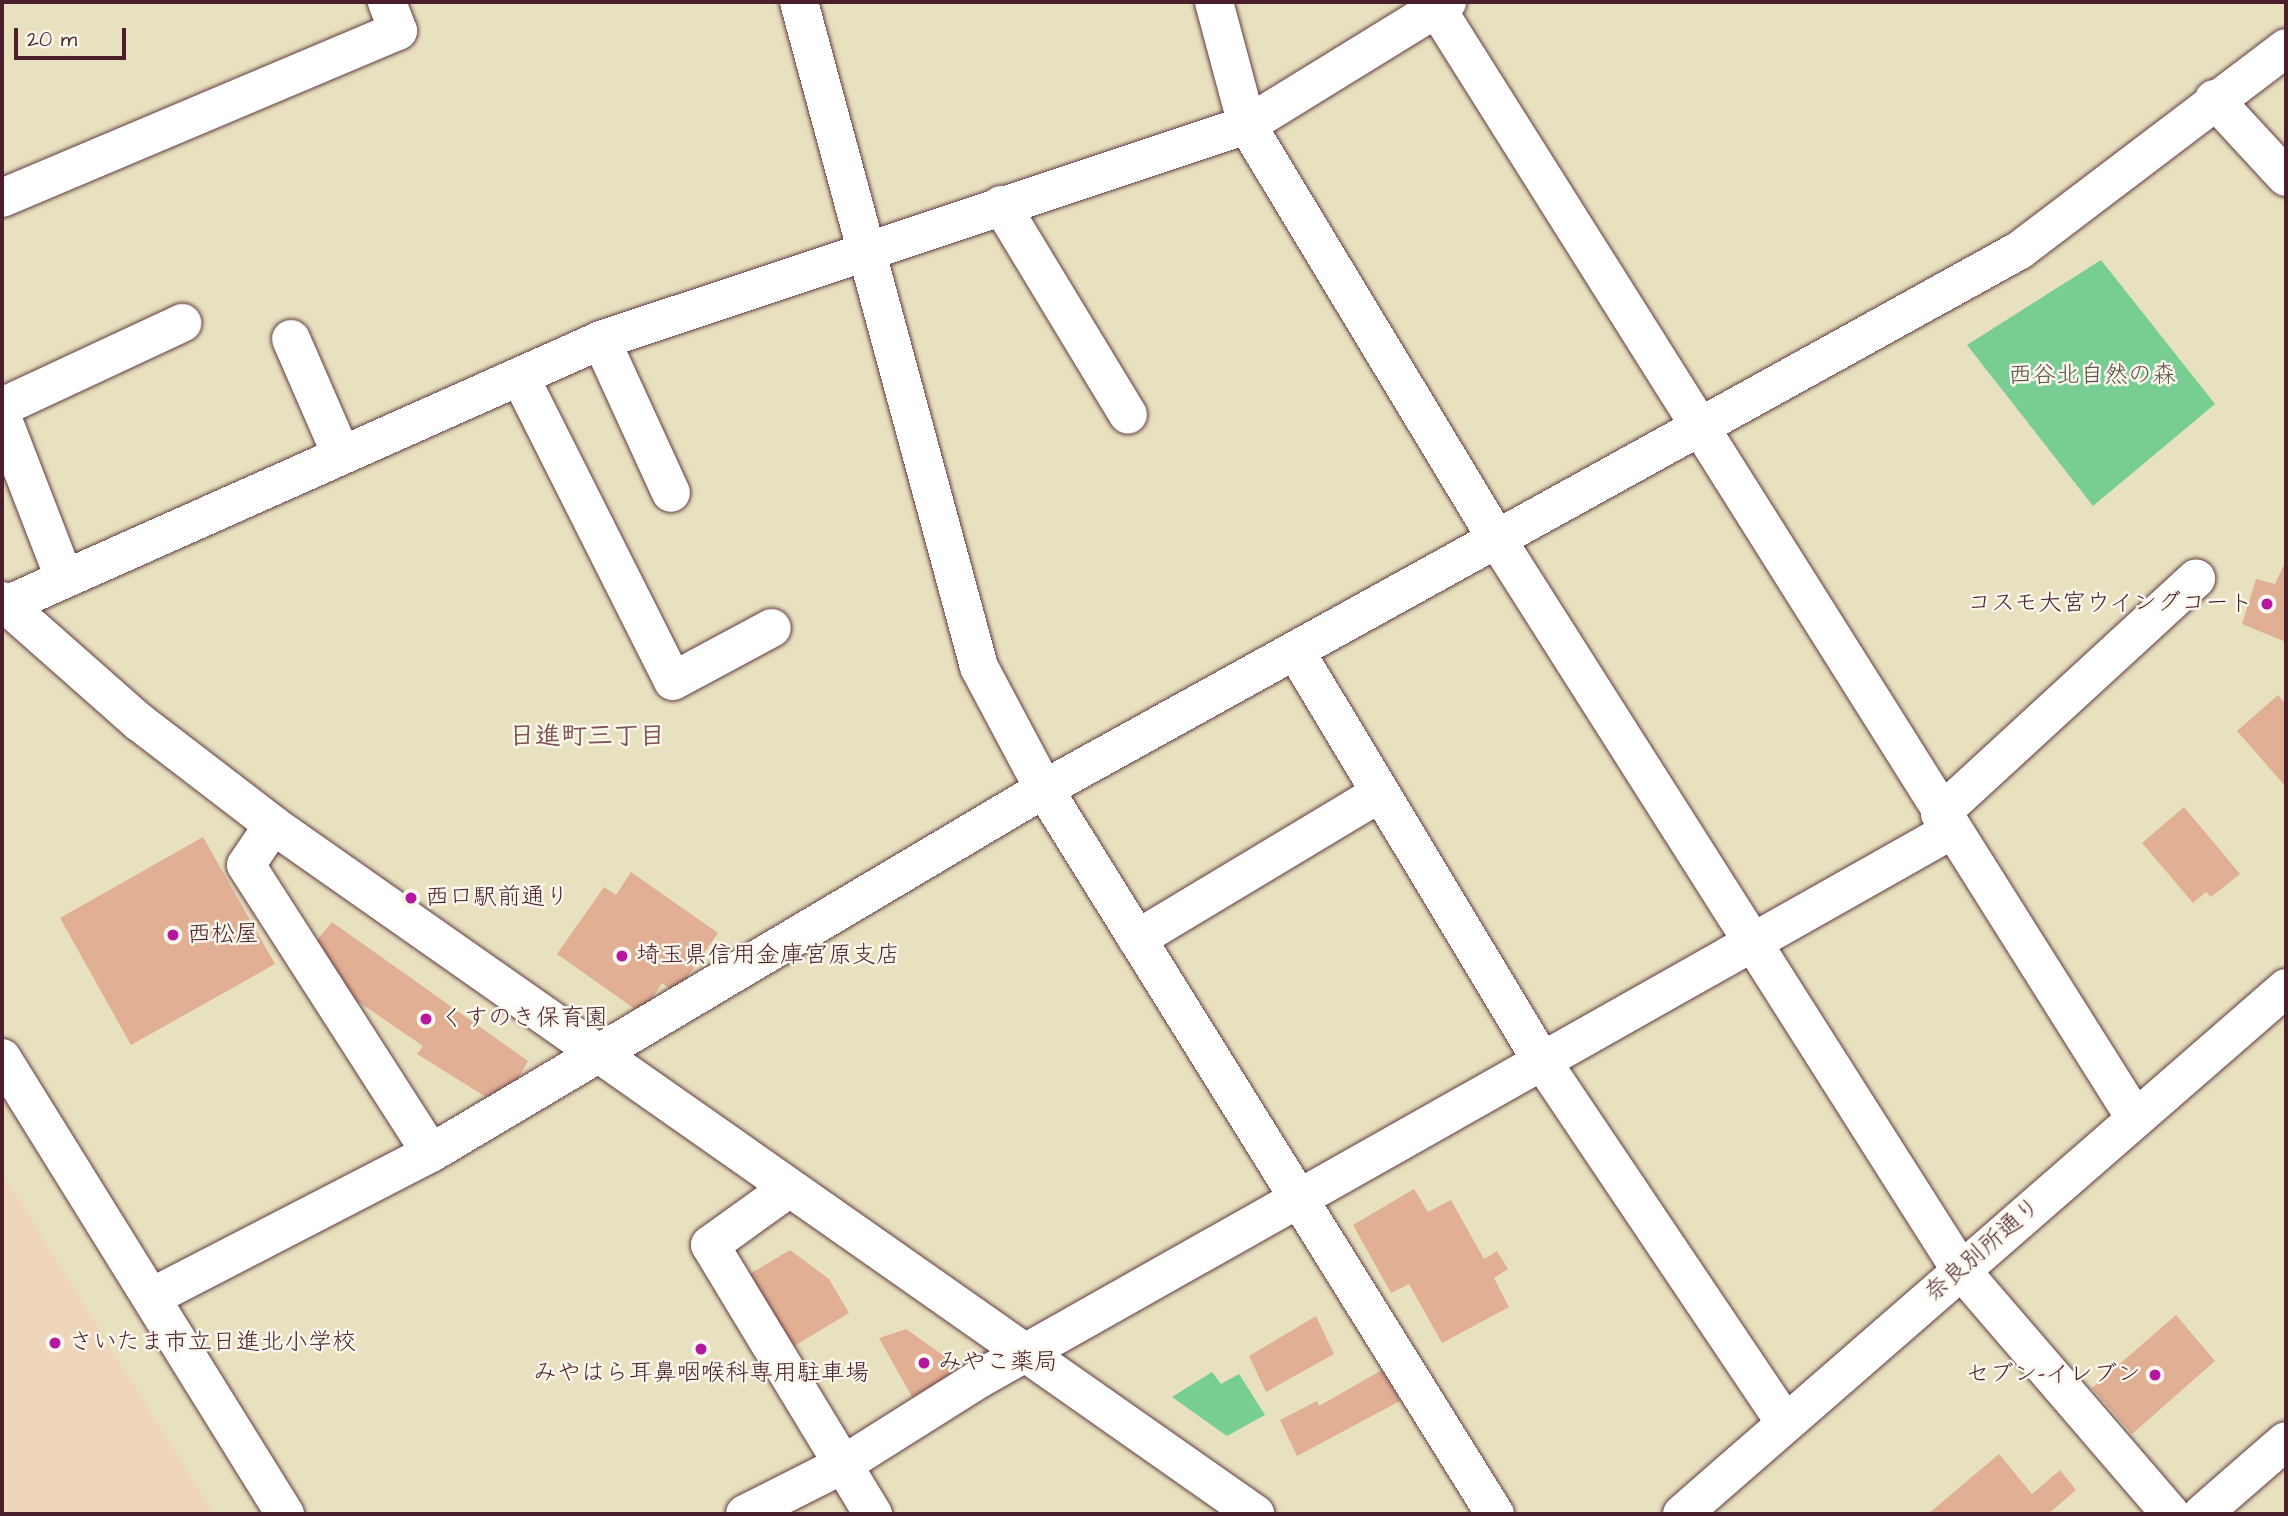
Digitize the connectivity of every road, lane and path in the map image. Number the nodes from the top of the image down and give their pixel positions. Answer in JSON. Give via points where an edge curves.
{"nodes":[{"id":1,"x":387,"y":2,"type":"edge"},
{"id":2,"x":799,"y":2,"type":"edge"},
{"id":3,"x":1214,"y":2,"type":"edge"},
{"id":4,"x":1442,"y":5,"type":"edge"},
{"id":5,"x":2286,"y":48,"type":"edge"},
{"id":6,"x":2214,"y":99,"type":"junction"},
{"id":7,"x":1247,"y":125,"type":"junction"},
{"id":8,"x":2286,"y":177,"type":"edge"},
{"id":9,"x":2,"y":198,"type":"edge"},
{"id":10,"x":1001,"y":205,"type":"junction"},
{"id":11,"x":869,"y":246,"type":"junction"},
{"id":12,"x":182,"y":323,"type":"dead end"},
{"id":13,"x":290,"y":339,"type":"dead end"},
{"id":14,"x":601,"y":340,"type":"junction"},
{"id":15,"x":520,"y":377,"type":"junction"},
{"id":16,"x":2,"y":407,"type":"edge"},
{"id":17,"x":1128,"y":415,"type":"dead end"},
{"id":18,"x":2,"y":417,"type":"edge"},
{"id":19,"x":1700,"y":429,"type":"junction"},
{"id":20,"x":341,"y":454,"type":"junction"},
{"id":21,"x":671,"y":494,"type":"dead end"},
{"id":22,"x":1498,"y":541,"type":"junction"},
{"id":23,"x":64,"y":578,"type":"junction"},
{"id":24,"x":2196,"y":579,"type":"dead end"},
{"id":25,"x":3,"y":604,"type":"edge"},
{"id":26,"x":772,"y":628,"type":"dead end"},
{"id":27,"x":1296,"y":652,"type":"junction"},
{"id":28,"x":1044,"y":789,"type":"junction"},
{"id":29,"x":1380,"y":793,"type":"junction"},
{"id":30,"x":1945,"y":822,"type":"junction"},
{"id":31,"x":273,"y":825,"type":"junction"},
{"id":32,"x":1137,"y":939,"type":"junction"},
{"id":33,"x":1754,"y":940,"type":"junction"},
{"id":34,"x":2286,"y":988,"type":"edge"},
{"id":35,"x":603,"y":1056,"type":"junction"},
{"id":36,"x":2,"y":1058,"type":"edge"},
{"id":37,"x":1542,"y":1061,"type":"junction"},
{"id":38,"x":2135,"y":1118,"type":"junction"},
{"id":39,"x":430,"y":1153,"type":"junction"},
{"id":40,"x":789,"y":1189,"type":"junction"},
{"id":41,"x":1297,"y":1199,"type":"junction"},
{"id":42,"x":1960,"y":1269,"type":"junction"},
{"id":43,"x":152,"y":1297,"type":"junction"},
{"id":44,"x":1026,"y":1353,"type":"junction"},
{"id":45,"x":1786,"y":1423,"type":"junction"},
{"id":46,"x":2286,"y":1441,"type":"edge"},
{"id":47,"x":844,"y":1464,"type":"junction"},
{"id":48,"x":285,"y":1514,"type":"edge"},
{"id":49,"x":745,"y":1514,"type":"edge"},
{"id":50,"x":873,"y":1514,"type":"edge"},
{"id":51,"x":1255,"y":1514,"type":"edge"},
{"id":52,"x":1495,"y":1514,"type":"edge"},
{"id":53,"x":1682,"y":1514,"type":"edge"},
{"id":54,"x":2171,"y":1514,"type":"edge"},
{"id":55,"x":2202,"y":1514,"type":"edge"}],
"edges":[{"from":1,"to":9,"type":"street","via":[[398,31]]},
{"from":2,"to":11,"type":"street"},
{"from":3,"to":7,"type":"street"},
{"from":4,"to":7,"type":"street"},
{"from":4,"to":19,"type":"street"},
{"from":5,"to":6,"type":"street"},
{"from":6,"to":8,"type":"street"},
{"from":6,"to":19,"type":"street","via":[[2020,250]]},
{"from":7,"to":10,"type":"street"},
{"from":7,"to":22,"type":"street"},
{"from":10,"to":11,"type":"street"},
{"from":10,"to":17,"type":"street"},
{"from":11,"to":14,"type":"street"},
{"from":11,"to":28,"type":"street","via":[[979,667]]},
{"from":12,"to":16,"type":"street"},
{"from":13,"to":20,"type":"street"},
{"from":14,"to":15,"type":"street"},
{"from":14,"to":21,"type":"street"},
{"from":15,"to":20,"type":"street"},
{"from":15,"to":26,"type":"street","via":[[673,681]]},
{"from":18,"to":23,"type":"street"},
{"from":19,"to":22,"type":"street"},
{"from":19,"to":30,"type":"street"},
{"from":20,"to":23,"type":"street"},
{"from":22,"to":27,"type":"street"},
{"from":22,"to":33,"type":"street"},
{"from":23,"to":25,"type":"street"},
{"from":24,"to":30,"type":"street"},
{"from":25,"to":31,"type":"street","via":[[139,722]]},
{"from":27,"to":28,"type":"street"},
{"from":27,"to":29,"type":"street"},
{"from":28,"to":32,"type":"street"},
{"from":28,"to":35,"type":"street"},
{"from":29,"to":32,"type":"street"},
{"from":29,"to":37,"type":"street"},
{"from":30,"to":33,"type":"street"},
{"from":30,"to":38,"type":"street"},
{"from":31,"to":35,"type":"street"},
{"from":31,"to":39,"type":"street","via":[[246,865]]},
{"from":32,"to":41,"type":"street"},
{"from":33,"to":37,"type":"street"},
{"from":33,"to":42,"type":"street"},
{"from":34,"to":38,"type":"street","name":"奈良別所通り"},
{"from":35,"to":39,"type":"street"},
{"from":35,"to":40,"type":"street"},
{"from":36,"to":43,"type":"street"},
{"from":37,"to":41,"type":"street"},
{"from":37,"to":45,"type":"street"},
{"from":38,"to":42,"type":"street","name":"奈良別所通り"},
{"from":39,"to":43,"type":"street"},
{"from":40,"to":44,"type":"street"},
{"from":40,"to":47,"type":"street","via":[[710,1244]]},
{"from":41,"to":44,"type":"street"},
{"from":41,"to":52,"type":"street"},
{"from":42,"to":45,"type":"street","name":"奈良別所通り"},
{"from":42,"to":54,"type":"street"},
{"from":43,"to":48,"type":"street"},
{"from":44,"to":47,"type":"street"},
{"from":44,"to":51,"type":"street"},
{"from":45,"to":53,"type":"street","name":"奈良別所通り"},
{"from":46,"to":55,"type":"street"},
{"from":47,"to":49,"type":"street"},
{"from":47,"to":50,"type":"street"}]}
